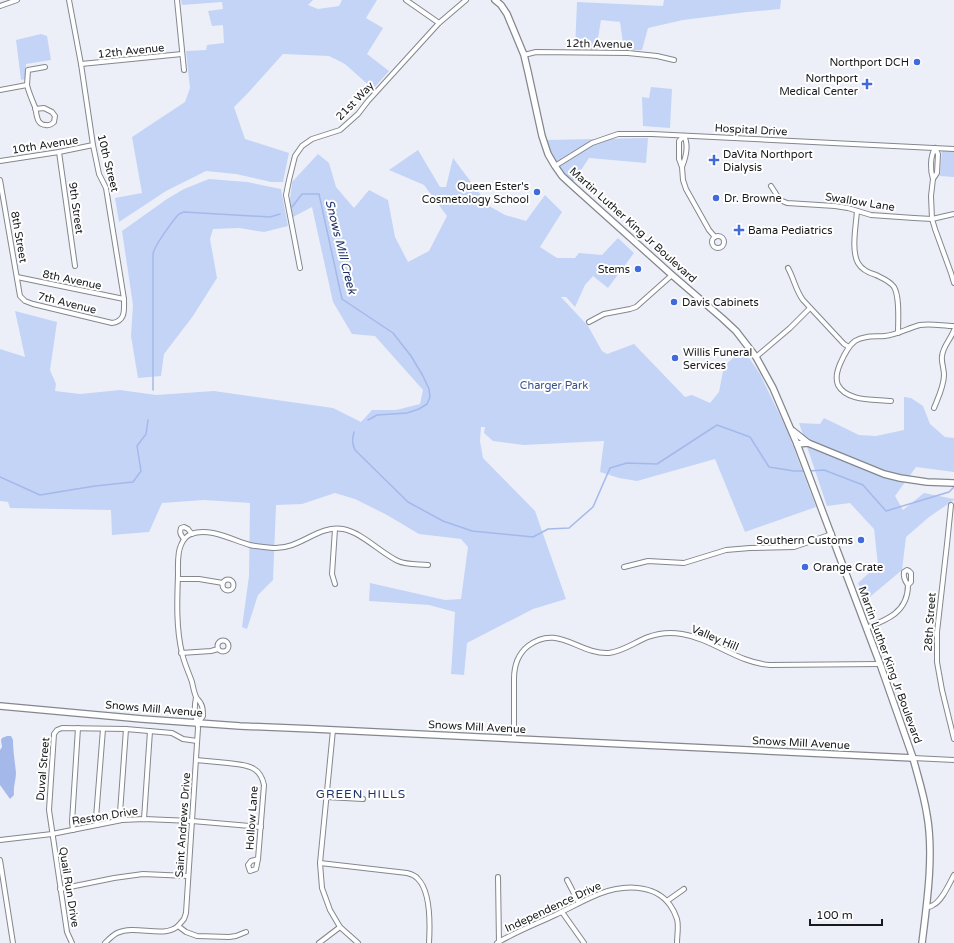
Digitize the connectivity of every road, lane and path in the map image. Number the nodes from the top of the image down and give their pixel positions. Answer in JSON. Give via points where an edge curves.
{"nodes":[{"id":1,"x":17,"y":0,"type":"edge"},
{"id":2,"x":69,"y":0,"type":"edge"},
{"id":3,"x":177,"y":0,"type":"edge"},
{"id":4,"x":406,"y":0,"type":"edge"},
{"id":5,"x":466,"y":0,"type":"edge"},
{"id":6,"x":495,"y":0,"type":"edge"},
{"id":7,"x":0,"y":6,"type":"edge"},
{"id":8,"x":439,"y":24,"type":"junction"},
{"id":9,"x":182,"y":54,"type":"junction"},
{"id":10,"x":524,"y":54,"type":"junction"},
{"id":11,"x":674,"y":60,"type":"dead end"},
{"id":12,"x":81,"y":64,"type":"junction"},
{"id":13,"x":46,"y":67,"type":"dead end"},
{"id":14,"x":184,"y":70,"type":"dead end"},
{"id":15,"x":28,"y":85,"type":"junction"},
{"id":16,"x":0,"y":90,"type":"edge"},
{"id":17,"x":35,"y":109,"type":"junction"},
{"id":18,"x":684,"y":136,"type":"junction"},
{"id":19,"x":93,"y":146,"type":"junction"},
{"id":20,"x":935,"y":148,"type":"junction"},
{"id":21,"x":954,"y":149,"type":"edge"},
{"id":22,"x":59,"y":152,"type":"junction"},
{"id":23,"x":0,"y":161,"type":"edge"},
{"id":24,"x":555,"y":166,"type":"junction"},
{"id":25,"x":682,"y":167,"type":"junction"},
{"id":26,"x":0,"y":180,"type":"edge"},
{"id":27,"x":771,"y":186,"type":"dead end"},
{"id":28,"x":857,"y":211,"type":"junction"},
{"id":29,"x":954,"y":214,"type":"edge"},
{"id":30,"x":932,"y":219,"type":"junction"},
{"id":31,"x":715,"y":237,"type":"dead end"},
{"id":32,"x":75,"y":266,"type":"dead end"},
{"id":33,"x":300,"y":268,"type":"dead end"},
{"id":34,"x":788,"y":268,"type":"dead end"},
{"id":35,"x":953,"y":272,"type":"edge"},
{"id":36,"x":672,"y":275,"type":"junction"},
{"id":37,"x":17,"y":277,"type":"junction"},
{"id":38,"x":954,"y":283,"type":"edge"},
{"id":39,"x":20,"y":296,"type":"joint"},
{"id":40,"x":124,"y":299,"type":"junction"},
{"id":41,"x":810,"y":308,"type":"junction"},
{"id":42,"x":589,"y":322,"type":"dead end"},
{"id":43,"x":112,"y":323,"type":"joint"},
{"id":44,"x":954,"y":326,"type":"edge"},
{"id":45,"x":954,"y":330,"type":"edge"},
{"id":46,"x":898,"y":333,"type":"junction"},
{"id":47,"x":849,"y":347,"type":"junction"},
{"id":48,"x":756,"y":357,"type":"junction"},
{"id":49,"x":891,"y":400,"type":"dead end"},
{"id":50,"x":934,"y":408,"type":"dead end"},
{"id":51,"x":790,"y":428,"type":"junction"},
{"id":52,"x":798,"y":444,"type":"junction"},
{"id":53,"x":808,"y":444,"type":"junction"},
{"id":54,"x":954,"y":482,"type":"edge"},
{"id":55,"x":950,"y":505,"type":"dead end"},
{"id":56,"x":334,"y":529,"type":"junction"},
{"id":57,"x":192,"y":534,"type":"junction"},
{"id":58,"x":832,"y":534,"type":"junction"},
{"id":59,"x":184,"y":539,"type":"junction"},
{"id":60,"x":428,"y":565,"type":"dead end"},
{"id":61,"x":624,"y":567,"type":"dead end"},
{"id":62,"x":178,"y":579,"type":"junction"},
{"id":63,"x":223,"y":583,"type":"dead end"},
{"id":64,"x":335,"y":584,"type":"dead end"},
{"id":65,"x":908,"y":585,"type":"dead end"},
{"id":66,"x":866,"y":628,"type":"junction"},
{"id":67,"x":218,"y":649,"type":"dead end"},
{"id":68,"x":181,"y":653,"type":"junction"},
{"id":69,"x":880,"y":664,"type":"junction"},
{"id":70,"x":196,"y":697,"type":"junction"},
{"id":71,"x":0,"y":706,"type":"edge"},
{"id":72,"x":198,"y":723,"type":"junction"},
{"id":73,"x":78,"y":728,"type":"junction"},
{"id":74,"x":103,"y":729,"type":"junction"},
{"id":75,"x":126,"y":729,"type":"junction"},
{"id":76,"x":333,"y":730,"type":"junction"},
{"id":77,"x":150,"y":731,"type":"junction"},
{"id":78,"x":514,"y":738,"type":"junction"},
{"id":79,"x":954,"y":739,"type":"edge"},
{"id":80,"x":197,"y":741,"type":"junction"},
{"id":81,"x":913,"y":758,"type":"junction"},
{"id":82,"x":196,"y":760,"type":"junction"},
{"id":83,"x":954,"y":760,"type":"edge"},
{"id":84,"x":326,"y":797,"type":"junction"},
{"id":85,"x":363,"y":799,"type":"dead end"},
{"id":86,"x":144,"y":819,"type":"junction"},
{"id":87,"x":122,"y":820,"type":"junction"},
{"id":88,"x":192,"y":821,"type":"junction"},
{"id":89,"x":98,"y":825,"type":"junction"},
{"id":90,"x":261,"y":827,"type":"junction"},
{"id":91,"x":73,"y":830,"type":"junction"},
{"id":92,"x":52,"y":834,"type":"junction"},
{"id":93,"x":0,"y":840,"type":"edge"},
{"id":94,"x":258,"y":859,"type":"dead end"},
{"id":95,"x":0,"y":860,"type":"edge"},
{"id":96,"x":320,"y":863,"type":"junction"},
{"id":97,"x":954,"y":875,"type":"edge"},
{"id":98,"x":188,"y":876,"type":"junction"},
{"id":99,"x":498,"y":877,"type":"dead end"},
{"id":100,"x":568,"y":880,"type":"dead end"},
{"id":101,"x":60,"y":889,"type":"junction"},
{"id":102,"x":684,"y":889,"type":"dead end"},
{"id":103,"x":667,"y":901,"type":"junction"},
{"id":104,"x":579,"y":903,"type":"junction"},
{"id":105,"x":926,"y":907,"type":"junction"},
{"id":106,"x":562,"y":912,"type":"junction"},
{"id":107,"x":178,"y":926,"type":"junction"},
{"id":108,"x":340,"y":927,"type":"junction"},
{"id":109,"x":246,"y":932,"type":"dead end"},
{"id":110,"x":13,"y":943,"type":"edge"},
{"id":111,"x":72,"y":943,"type":"edge"},
{"id":112,"x":105,"y":943,"type":"edge"},
{"id":113,"x":319,"y":943,"type":"edge"},
{"id":114,"x":358,"y":943,"type":"edge"},
{"id":115,"x":429,"y":943,"type":"edge"},
{"id":116,"x":498,"y":943,"type":"edge"},
{"id":117,"x":584,"y":943,"type":"edge"},
{"id":118,"x":677,"y":943,"type":"edge"},
{"id":119,"x":922,"y":943,"type":"edge"}],
"edges":[{"from":1,"to":7,"type":"street"},
{"from":2,"to":12,"type":"street","name":"10th Street"},
{"from":3,"to":9,"type":"street"},
{"from":4,"to":8,"type":"street"},
{"from":5,"to":8,"type":"street","name":"21st Way"},
{"from":6,"to":10,"type":"main road","name":"Martin Luther King Jr Boulevard","via":[[507,14]]},
{"from":8,"to":33,"type":"street","name":"21st Way","via":[[358,114],[340,130],[302,146],[296,156],[286,195]]},
{"from":9,"to":12,"type":"street","name":"12th Avenue"},
{"from":9,"to":14,"type":"street"},
{"from":10,"to":11,"type":"street","name":"12th Avenue","via":[[628,53]]},
{"from":10,"to":24,"type":"main road","name":"Martin Luther King Jr Boulevard","via":[[542,136]]},
{"from":12,"to":19,"type":"street","name":"10th Street"},
{"from":13,"to":15,"type":"street","via":[[28,70]]},
{"from":15,"to":16,"type":"street"},
{"from":15,"to":17,"type":"street"},
{"from":17,"to":17,"type":"street","via":[[41,124],[49,125],[54,122],[55,116],[50,110]]},
{"from":18,"to":20,"type":"street","name":"Hospital Drive"},
{"from":18,"to":24,"type":"street","name":"Hospital Drive","via":[[618,134],[592,143]]},
{"from":18,"to":25,"type":"street","via":[[687,141]]},
{"from":18,"to":25,"type":"street","via":[[679,141],[679,159]]},
{"from":19,"to":22,"type":"street","name":"10th Avenue"},
{"from":19,"to":40,"type":"street","name":"10th Street","via":[[99,174],[106,188]]},
{"from":20,"to":21,"type":"street","name":"Hospital Drive"},
{"from":20,"to":30,"type":"street","via":[[931,166]]},
{"from":22,"to":23,"type":"street","name":"10th Avenue"},
{"from":22,"to":32,"type":"street","name":"9th Street"},
{"from":24,"to":36,"type":"main road","name":"Martin Luther King Jr Boulevard","via":[[562,176]]},
{"from":25,"to":31,"type":"street","via":[[686,189]]},
{"from":26,"to":37,"type":"street","name":"8th Street"},
{"from":27,"to":28,"type":"street","name":"Swallow Lane","via":[[780,200],[787,203],[835,206]]},
{"from":28,"to":30,"type":"street","name":"Swallow Lane","via":[[885,216]]},
{"from":28,"to":46,"type":"street","via":[[854,247],[856,259],[863,269],[893,286],[898,304]]},
{"from":29,"to":30,"type":"street","name":"Swallow Lane"},
{"from":30,"to":35,"type":"street"},
{"from":34,"to":41,"type":"street","via":[[799,294]]},
{"from":35,"to":38,"type":"street"},
{"from":36,"to":42,"type":"street","via":[[636,308],[604,314]]},
{"from":36,"to":48,"type":"main road","name":"Martin Luther King Jr Boulevard","via":[[731,326]]},
{"from":37,"to":39,"type":"street","name":"8th Street"},
{"from":37,"to":40,"type":"street","name":"8th Avenue"},
{"from":39,"to":43,"type":"street","name":"7th Avenue","via":[[33,304]]},
{"from":40,"to":43,"type":"street","name":"10th Street","via":[[122,318]]},
{"from":41,"to":47,"type":"street"},
{"from":41,"to":48,"type":"street"},
{"from":44,"to":46,"type":"street","via":[[922,325]]},
{"from":45,"to":50,"type":"street","via":[[942,355],[943,385]]},
{"from":46,"to":47,"type":"street","via":[[884,337],[864,337]]},
{"from":47,"to":49,"type":"street","via":[[836,374],[840,388],[844,393],[856,398]]},
{"from":48,"to":51,"type":"main road","name":"Martin Luther King Jr Boulevard"},
{"from":51,"to":52,"type":"main road","name":"Martin Luther King Jr Boulevard"},
{"from":51,"to":53,"type":"main road"},
{"from":52,"to":53,"type":"main road"},
{"from":52,"to":58,"type":"main road","name":"Martin Luther King Jr Boulevard"},
{"from":53,"to":54,"type":"main road","via":[[884,474],[927,482]]},
{"from":55,"to":79,"type":"street","name":"28th Street","via":[[937,632],[937,662]]},
{"from":56,"to":57,"type":"street","via":[[283,548],[259,547],[216,534]]},
{"from":56,"to":60,"type":"street","via":[[349,531],[399,561]]},
{"from":56,"to":64,"type":"street","via":[[332,574]]},
{"from":57,"to":59,"type":"street"},
{"from":57,"to":59,"type":"street","via":[[188,529],[181,528],[180,532]]},
{"from":58,"to":61,"type":"street","via":[[794,547],[726,550],[684,563],[648,560]]},
{"from":58,"to":66,"type":"main road","name":"Martin Luther King Jr Boulevard"},
{"from":59,"to":62,"type":"street","via":[[180,546]]},
{"from":62,"to":63,"type":"street"},
{"from":62,"to":68,"type":"street","via":[[177,613]]},
{"from":65,"to":66,"type":"street","via":[[902,606],[894,615]]},
{"from":66,"to":69,"type":"main road","name":"Martin Luther King Jr Boulevard"},
{"from":67,"to":68,"type":"street"},
{"from":68,"to":70,"type":"street"},
{"from":69,"to":78,"type":"street","name":"Valley Hill","via":[[760,664],[679,633],[648,637],[609,653],[586,650],[556,638],[541,639],[525,648],[514,672]]},
{"from":69,"to":81,"type":"main road","name":"Martin Luther King Jr Boulevard"},
{"from":70,"to":72,"type":"street","via":[[195,717]]},
{"from":70,"to":72,"type":"street","via":[[202,705],[203,716]]},
{"from":71,"to":72,"type":"main road","name":"Snows Mill Avenue"},
{"from":72,"to":76,"type":"main road","name":"Snows Mill Avenue"},
{"from":72,"to":80,"type":"street","name":"Saint Andrews Drive"},
{"from":73,"to":74,"type":"street","name":"Duval Street"},
{"from":73,"to":91,"type":"street"},
{"from":73,"to":92,"type":"street","name":"Duval Street","via":[[62,728],[54,734],[49,810]]},
{"from":74,"to":75,"type":"street","name":"Duval Street"},
{"from":74,"to":89,"type":"street","via":[[96,818]]},
{"from":75,"to":77,"type":"street","name":"Duval Street"},
{"from":75,"to":87,"type":"street","via":[[120,813]]},
{"from":76,"to":78,"type":"main road","name":"Snows Mill Avenue"},
{"from":76,"to":84,"type":"street"},
{"from":77,"to":80,"type":"street","name":"Duval Street","via":[[172,733],[183,739]]},
{"from":77,"to":86,"type":"street"},
{"from":78,"to":81,"type":"main road","name":"Snows Mill Avenue"},
{"from":80,"to":82,"type":"street","name":"Saint Andrews Drive"},
{"from":81,"to":83,"type":"street","name":"Snows Mill Avenue"},
{"from":81,"to":105,"type":"main road","name":"Martin Luther King Jr Boulevard","via":[[928,815],[930,845]]},
{"from":82,"to":88,"type":"street","name":"Saint Andrews Drive"},
{"from":82,"to":90,"type":"street","name":"Hollow Lane","via":[[246,765],[260,774],[264,785]]},
{"from":84,"to":85,"type":"street"},
{"from":84,"to":96,"type":"street"},
{"from":86,"to":87,"type":"street","name":"Reston Drive"},
{"from":86,"to":88,"type":"street","name":"Reston Drive"},
{"from":87,"to":89,"type":"street","name":"Reston Drive"},
{"from":88,"to":90,"type":"street","name":"Reston Drive"},
{"from":88,"to":98,"type":"street","name":"Saint Andrews Drive"},
{"from":89,"to":91,"type":"street","name":"Reston Drive"},
{"from":90,"to":94,"type":"street","name":"Hollow Lane"},
{"from":91,"to":92,"type":"street","name":"Reston Drive"},
{"from":92,"to":93,"type":"street","name":"Reston Drive"},
{"from":92,"to":101,"type":"street","name":"Quail Run Drive"},
{"from":95,"to":110,"type":"street"},
{"from":96,"to":108,"type":"street","via":[[322,888]]},
{"from":96,"to":115,"type":"street","via":[[413,874],[418,878],[426,894]]},
{"from":97,"to":105,"type":"street","via":[[937,902]]},
{"from":98,"to":101,"type":"street","via":[[143,874]]},
{"from":98,"to":107,"type":"street","name":"Saint Andrews Drive","via":[[186,913]]},
{"from":99,"to":116,"type":"street"},
{"from":100,"to":104,"type":"street"},
{"from":101,"to":111,"type":"street","name":"Quail Run Drive","via":[[67,932]]},
{"from":102,"to":103,"type":"street"},
{"from":103,"to":104,"type":"street","name":"Independence Drive","via":[[653,891],[631,888],[610,891]]},
{"from":103,"to":118,"type":"street","via":[[674,911],[678,925]]},
{"from":104,"to":106,"type":"street","name":"Independence Drive"},
{"from":105,"to":119,"type":"main road","name":"Martin Luther King Jr Boulevard"},
{"from":106,"to":116,"type":"street","name":"Independence Drive"},
{"from":106,"to":117,"type":"street"},
{"from":107,"to":109,"type":"street","via":[[197,936],[229,937]]},
{"from":107,"to":112,"type":"street","via":[[163,932],[127,930],[119,932]]},
{"from":108,"to":113,"type":"street"},
{"from":108,"to":114,"type":"street"}]}
